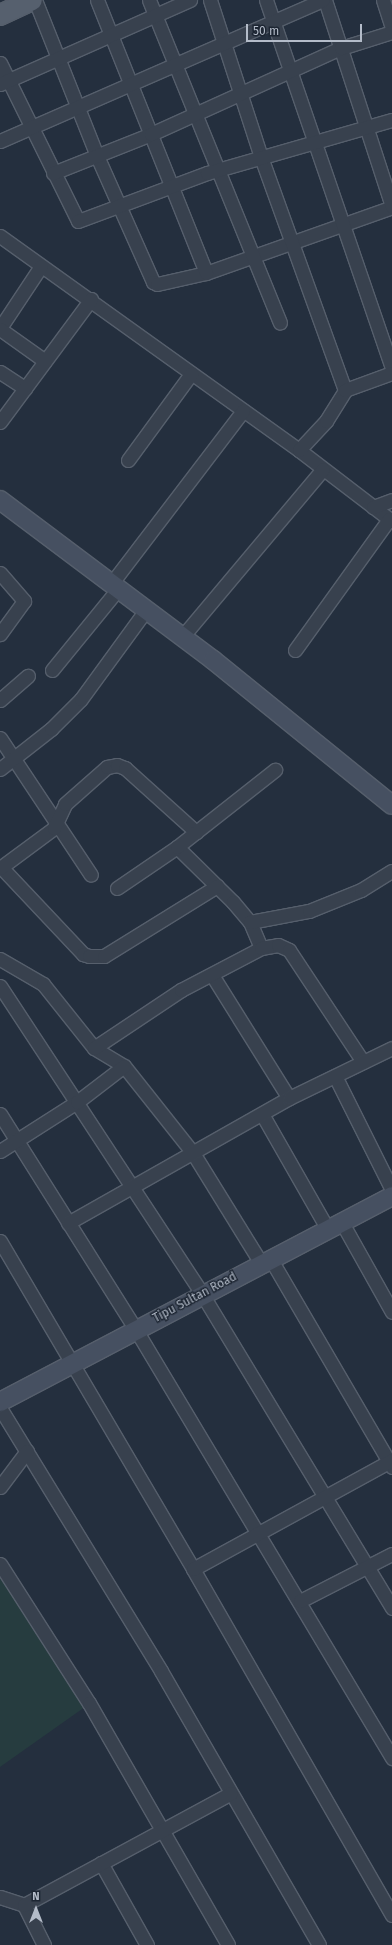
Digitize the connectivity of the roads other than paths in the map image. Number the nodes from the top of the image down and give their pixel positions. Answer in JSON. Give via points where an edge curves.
{"nodes":[{"id":1,"x":32,"y":0,"type":"edge"},
{"id":2,"x":35,"y":0,"type":"edge"},
{"id":3,"x":97,"y":0,"type":"edge"},
{"id":4,"x":149,"y":0,"type":"edge"},
{"id":5,"x":190,"y":0,"type":"edge"},
{"id":6,"x":210,"y":0,"type":"edge"},
{"id":7,"x":266,"y":0,"type":"edge"},
{"id":8,"x":324,"y":0,"type":"edge"},
{"id":9,"x":383,"y":0,"type":"edge"},
{"id":10,"x":0,"y":15,"type":"edge"},
{"id":11,"x":155,"y":16,"type":"junction"},
{"id":12,"x":273,"y":21,"type":"junction"},
{"id":13,"x":392,"y":27,"type":"edge"},
{"id":14,"x":392,"y":32,"type":"edge"},
{"id":15,"x":111,"y":35,"type":"junction"},
{"id":16,"x":224,"y":42,"type":"junction"},
{"id":17,"x":341,"y":48,"type":"junction"},
{"id":18,"x":59,"y":58,"type":"junction"},
{"id":19,"x":0,"y":63,"type":"edge"},
{"id":20,"x":174,"y":64,"type":"junction"},
{"id":21,"x":290,"y":71,"type":"junction"},
{"id":22,"x":4,"y":83,"type":"edge"},
{"id":23,"x":131,"y":84,"type":"junction"},
{"id":24,"x":240,"y":93,"type":"junction"},
{"id":25,"x":78,"y":106,"type":"junction"},
{"id":26,"x":195,"y":114,"type":"junction"},
{"id":27,"x":392,"y":120,"type":"edge"},
{"id":28,"x":366,"y":126,"type":"junction"},
{"id":29,"x":32,"y":127,"type":"junction"},
{"id":30,"x":151,"y":134,"type":"junction"},
{"id":31,"x":0,"y":141,"type":"edge"},
{"id":32,"x":315,"y":141,"type":"junction"},
{"id":33,"x":97,"y":156,"type":"junction"},
{"id":34,"x":261,"y":157,"type":"junction"},
{"id":35,"x":217,"y":170,"type":"junction"},
{"id":36,"x":53,"y":173,"type":"junction"},
{"id":37,"x":174,"y":187,"type":"junction"},
{"id":38,"x":392,"y":206,"type":"edge"},
{"id":39,"x":120,"y":208,"type":"junction"},
{"id":40,"x":344,"y":224,"type":"junction"},
{"id":41,"x":0,"y":236,"type":"edge"},
{"id":42,"x":294,"y":244,"type":"junction"},
{"id":43,"x":254,"y":258,"type":"junction"},
{"id":44,"x":41,"y":266,"type":"junction"},
{"id":45,"x":206,"y":273,"type":"junction"},
{"id":46,"x":91,"y":299,"type":"junction"},
{"id":47,"x":280,"y":322,"type":"dead end"},
{"id":48,"x":0,"y":329,"type":"edge"},
{"id":49,"x":45,"y":361,"type":"junction"},
{"id":50,"x":392,"y":367,"type":"edge"},
{"id":51,"x":0,"y":372,"type":"edge"},
{"id":52,"x":392,"y":373,"type":"edge"},
{"id":53,"x":191,"y":374,"type":"junction"},
{"id":54,"x":25,"y":388,"type":"junction"},
{"id":55,"x":345,"y":390,"type":"junction"},
{"id":56,"x":243,"y":411,"type":"junction"},
{"id":57,"x":0,"y":422,"type":"edge"},
{"id":58,"x":299,"y":450,"type":"junction"},
{"id":59,"x":128,"y":460,"type":"dead end"},
{"id":60,"x":323,"y":469,"type":"junction"},
{"id":61,"x":0,"y":500,"type":"edge"},
{"id":62,"x":392,"y":500,"type":"edge"},
{"id":63,"x":373,"y":507,"type":"junction"},
{"id":64,"x":391,"y":520,"type":"edge"},
{"id":65,"x":0,"y":573,"type":"edge"},
{"id":66,"x":115,"y":586,"type":"junction"},
{"id":67,"x":146,"y":610,"type":"junction"},
{"id":68,"x":0,"y":634,"type":"edge"},
{"id":69,"x":182,"y":637,"type":"junction"},
{"id":70,"x":295,"y":650,"type":"dead end"},
{"id":71,"x":52,"y":670,"type":"dead end"},
{"id":72,"x":28,"y":676,"type":"dead end"},
{"id":73,"x":0,"y":700,"type":"edge"},
{"id":74,"x":0,"y":738,"type":"edge"},
{"id":75,"x":14,"y":757,"type":"junction"},
{"id":76,"x":0,"y":769,"type":"edge"},
{"id":77,"x":275,"y":770,"type":"dead end"},
{"id":78,"x":392,"y":805,"type":"edge"},
{"id":79,"x":58,"y":822,"type":"junction"},
{"id":80,"x":196,"y":832,"type":"junction"},
{"id":81,"x":177,"y":847,"type":"junction"},
{"id":82,"x":0,"y":867,"type":"edge"},
{"id":83,"x":392,"y":871,"type":"edge"},
{"id":84,"x":91,"y":875,"type":"dead end"},
{"id":85,"x":217,"y":886,"type":"junction"},
{"id":86,"x":117,"y":888,"type":"dead end"},
{"id":87,"x":250,"y":922,"type":"junction"},
{"id":88,"x":261,"y":948,"type":"junction"},
{"id":89,"x":0,"y":959,"type":"edge"},
{"id":90,"x":212,"y":975,"type":"junction"},
{"id":91,"x":0,"y":986,"type":"edge"},
{"id":92,"x":94,"y":1048,"type":"junction"},
{"id":93,"x":392,"y":1048,"type":"edge"},
{"id":94,"x":363,"y":1062,"type":"junction"},
{"id":95,"x":124,"y":1066,"type":"junction"},
{"id":96,"x":335,"y":1076,"type":"junction"},
{"id":97,"x":290,"y":1098,"type":"junction"},
{"id":98,"x":77,"y":1102,"type":"junction"},
{"id":99,"x":0,"y":1114,"type":"edge"},
{"id":100,"x":262,"y":1114,"type":"junction"},
{"id":101,"x":16,"y":1141,"type":"junction"},
{"id":102,"x":0,"y":1151,"type":"edge"},
{"id":103,"x":193,"y":1152,"type":"junction"},
{"id":104,"x":131,"y":1188,"type":"junction"},
{"id":105,"x":392,"y":1190,"type":"edge"},
{"id":106,"x":392,"y":1196,"type":"edge"},
{"id":107,"x":68,"y":1223,"type":"junction"},
{"id":108,"x":334,"y":1225,"type":"junction"},
{"id":109,"x":0,"y":1241,"type":"edge"},
{"id":110,"x":265,"y":1261,"type":"junction"},
{"id":111,"x":202,"y":1294,"type":"junction"},
{"id":112,"x":392,"y":1312,"type":"edge"},
{"id":113,"x":136,"y":1330,"type":"junction"},
{"id":114,"x":73,"y":1363,"type":"junction"},
{"id":115,"x":0,"y":1402,"type":"edge"},
{"id":116,"x":0,"y":1408,"type":"edge"},
{"id":117,"x":27,"y":1451,"type":"junction"},
{"id":118,"x":391,"y":1463,"type":"edge"},
{"id":119,"x":0,"y":1487,"type":"edge"},
{"id":120,"x":326,"y":1496,"type":"junction"},
{"id":121,"x":259,"y":1533,"type":"junction"},
{"id":122,"x":392,"y":1554,"type":"edge"},
{"id":123,"x":0,"y":1564,"type":"edge"},
{"id":124,"x":369,"y":1566,"type":"junction"},
{"id":125,"x":193,"y":1569,"type":"junction"},
{"id":126,"x":300,"y":1601,"type":"junction"},
{"id":127,"x":392,"y":1608,"type":"edge"},
{"id":128,"x":392,"y":1758,"type":"edge"},
{"id":129,"x":231,"y":1794,"type":"junction"},
{"id":130,"x":164,"y":1830,"type":"junction"},
{"id":131,"x":102,"y":1863,"type":"junction"},
{"id":132,"x":0,"y":1897,"type":"edge"},
{"id":133,"x":24,"y":1905,"type":"junction"},
{"id":134,"x":392,"y":1915,"type":"edge"},
{"id":135,"x":44,"y":1945,"type":"edge"},
{"id":136,"x":147,"y":1945,"type":"edge"},
{"id":137,"x":228,"y":1945,"type":"edge"},
{"id":138,"x":319,"y":1945,"type":"edge"}],
"edges":[{"from":1,"to":10,"type":"main road"},
{"from":2,"to":18,"type":"street"},
{"from":3,"to":15,"type":"street"},
{"from":4,"to":11,"type":"street"},
{"from":5,"to":11,"type":"street"},
{"from":6,"to":16,"type":"street"},
{"from":7,"to":12,"type":"street"},
{"from":8,"to":12,"type":"street"},
{"from":8,"to":17,"type":"street"},
{"from":9,"to":13,"type":"street"},
{"from":11,"to":15,"type":"street"},
{"from":11,"to":20,"type":"street"},
{"from":12,"to":16,"type":"street"},
{"from":12,"to":21,"type":"street"},
{"from":14,"to":17,"type":"street"},
{"from":15,"to":18,"type":"street"},
{"from":15,"to":23,"type":"street"},
{"from":16,"to":20,"type":"street"},
{"from":16,"to":24,"type":"street"},
{"from":17,"to":21,"type":"street"},
{"from":17,"to":28,"type":"street"},
{"from":18,"to":22,"type":"street"},
{"from":18,"to":25,"type":"street"},
{"from":19,"to":22,"type":"street"},
{"from":20,"to":23,"type":"street"},
{"from":20,"to":26,"type":"street"},
{"from":21,"to":24,"type":"street"},
{"from":21,"to":32,"type":"street"},
{"from":22,"to":29,"type":"street"},
{"from":23,"to":25,"type":"street"},
{"from":23,"to":30,"type":"street"},
{"from":24,"to":26,"type":"street"},
{"from":24,"to":34,"type":"street"},
{"from":25,"to":29,"type":"street"},
{"from":25,"to":33,"type":"street"},
{"from":26,"to":30,"type":"street"},
{"from":26,"to":35,"type":"street"},
{"from":27,"to":28,"type":"street"},
{"from":28,"to":32,"type":"street"},
{"from":28,"to":38,"type":"street"},
{"from":29,"to":31,"type":"street"},
{"from":29,"to":36,"type":"street"},
{"from":30,"to":33,"type":"street"},
{"from":30,"to":37,"type":"street"},
{"from":32,"to":34,"type":"street"},
{"from":32,"to":40,"type":"street"},
{"from":33,"to":36,"type":"street"},
{"from":33,"to":39,"type":"street"},
{"from":34,"to":35,"type":"street"},
{"from":34,"to":42,"type":"street"},
{"from":35,"to":37,"type":"street"},
{"from":35,"to":43,"type":"street"},
{"from":36,"to":39,"type":"street","via":[[78,221]]},
{"from":37,"to":39,"type":"street"},
{"from":37,"to":45,"type":"street"},
{"from":38,"to":40,"type":"street"},
{"from":39,"to":45,"type":"street","via":[[153,282],[157,284]]},
{"from":40,"to":42,"type":"street"},
{"from":40,"to":50,"type":"street"},
{"from":41,"to":44,"type":"street"},
{"from":42,"to":43,"type":"street"},
{"from":42,"to":55,"type":"street"},
{"from":43,"to":45,"type":"street"},
{"from":43,"to":47,"type":"street"},
{"from":44,"to":46,"type":"street"},
{"from":44,"to":48,"type":"street"},
{"from":46,"to":49,"type":"street"},
{"from":46,"to":53,"type":"street"},
{"from":48,"to":49,"type":"street"},
{"from":49,"to":54,"type":"street"},
{"from":51,"to":54,"type":"street"},
{"from":52,"to":55,"type":"street"},
{"from":53,"to":56,"type":"street"},
{"from":53,"to":59,"type":"street"},
{"from":54,"to":57,"type":"street"},
{"from":55,"to":58,"type":"street","via":[[326,421]]},
{"from":56,"to":58,"type":"street"},
{"from":56,"to":66,"type":"street"},
{"from":58,"to":60,"type":"street"},
{"from":60,"to":63,"type":"street"},
{"from":60,"to":69,"type":"street"},
{"from":61,"to":66,"type":"main road"},
{"from":62,"to":63,"type":"street"},
{"from":63,"to":64,"type":"street"},
{"from":64,"to":70,"type":"street"},
{"from":65,"to":68,"type":"street","via":[[24,601]]},
{"from":66,"to":67,"type":"main road"},
{"from":66,"to":71,"type":"street"},
{"from":67,"to":69,"type":"main road"},
{"from":67,"to":75,"type":"street","via":[[81,700],[51,729]]},
{"from":69,"to":78,"type":"main road"},
{"from":72,"to":73,"type":"street"},
{"from":74,"to":75,"type":"street"},
{"from":75,"to":76,"type":"street"},
{"from":75,"to":79,"type":"street"},
{"from":77,"to":80,"type":"street"},
{"from":79,"to":80,"type":"street","via":[[65,804],[107,767],[117,765],[125,768]]},
{"from":79,"to":82,"type":"street"},
{"from":79,"to":84,"type":"street"},
{"from":80,"to":81,"type":"street"},
{"from":81,"to":85,"type":"street"},
{"from":81,"to":86,"type":"street"},
{"from":82,"to":85,"type":"street","via":[[83,954],[89,956],[104,956]]},
{"from":83,"to":87,"type":"street","via":[[361,890],[309,911]]},
{"from":85,"to":87,"type":"street"},
{"from":87,"to":88,"type":"street"},
{"from":88,"to":90,"type":"street"},
{"from":88,"to":94,"type":"street","via":[[278,945],[289,950]]},
{"from":89,"to":92,"type":"street","via":[[43,984]]},
{"from":90,"to":92,"type":"street","via":[[181,990]]},
{"from":90,"to":97,"type":"street"},
{"from":91,"to":98,"type":"street"},
{"from":92,"to":95,"type":"street"},
{"from":93,"to":94,"type":"street"},
{"from":94,"to":96,"type":"street"},
{"from":95,"to":98,"type":"street"},
{"from":95,"to":103,"type":"street"},
{"from":96,"to":97,"type":"street"},
{"from":96,"to":105,"type":"street"},
{"from":97,"to":100,"type":"street"},
{"from":98,"to":101,"type":"street"},
{"from":98,"to":104,"type":"street"},
{"from":99,"to":101,"type":"street"},
{"from":100,"to":103,"type":"street"},
{"from":100,"to":108,"type":"street"},
{"from":101,"to":102,"type":"street"},
{"from":101,"to":107,"type":"street"},
{"from":103,"to":104,"type":"street"},
{"from":103,"to":110,"type":"street"},
{"from":104,"to":107,"type":"street"},
{"from":104,"to":111,"type":"street"},
{"from":106,"to":108,"type":"main road","name":"Tipu Sultan Road"},
{"from":107,"to":113,"type":"street"},
{"from":108,"to":110,"type":"main road","name":"Tipu Sultan Road"},
{"from":108,"to":112,"type":"street"},
{"from":109,"to":114,"type":"street"},
{"from":110,"to":111,"type":"main road","name":"Tipu Sultan Road"},
{"from":110,"to":118,"type":"street"},
{"from":111,"to":113,"type":"main road","name":"Tipu Sultan Road"},
{"from":111,"to":120,"type":"street"},
{"from":113,"to":114,"type":"main road","name":"Tipu Sultan Road"},
{"from":113,"to":121,"type":"street"},
{"from":114,"to":115,"type":"main road","name":"Tipu Sultan Road"},
{"from":114,"to":125,"type":"street"},
{"from":116,"to":117,"type":"street"},
{"from":117,"to":119,"type":"street"},
{"from":117,"to":129,"type":"street","via":[[161,1671]]},
{"from":118,"to":120,"type":"street"},
{"from":120,"to":121,"type":"street"},
{"from":120,"to":124,"type":"street"},
{"from":121,"to":125,"type":"street"},
{"from":121,"to":126,"type":"street"},
{"from":122,"to":124,"type":"street"},
{"from":123,"to":130,"type":"street","via":[[89,1703]]},
{"from":124,"to":126,"type":"street"},
{"from":124,"to":127,"type":"street"},
{"from":125,"to":134,"type":"street"},
{"from":126,"to":128,"type":"street"},
{"from":129,"to":130,"type":"street"},
{"from":129,"to":138,"type":"street"},
{"from":130,"to":131,"type":"street"},
{"from":130,"to":137,"type":"street"},
{"from":131,"to":133,"type":"street"},
{"from":131,"to":136,"type":"street"},
{"from":132,"to":133,"type":"street"},
{"from":133,"to":135,"type":"street"}]}
